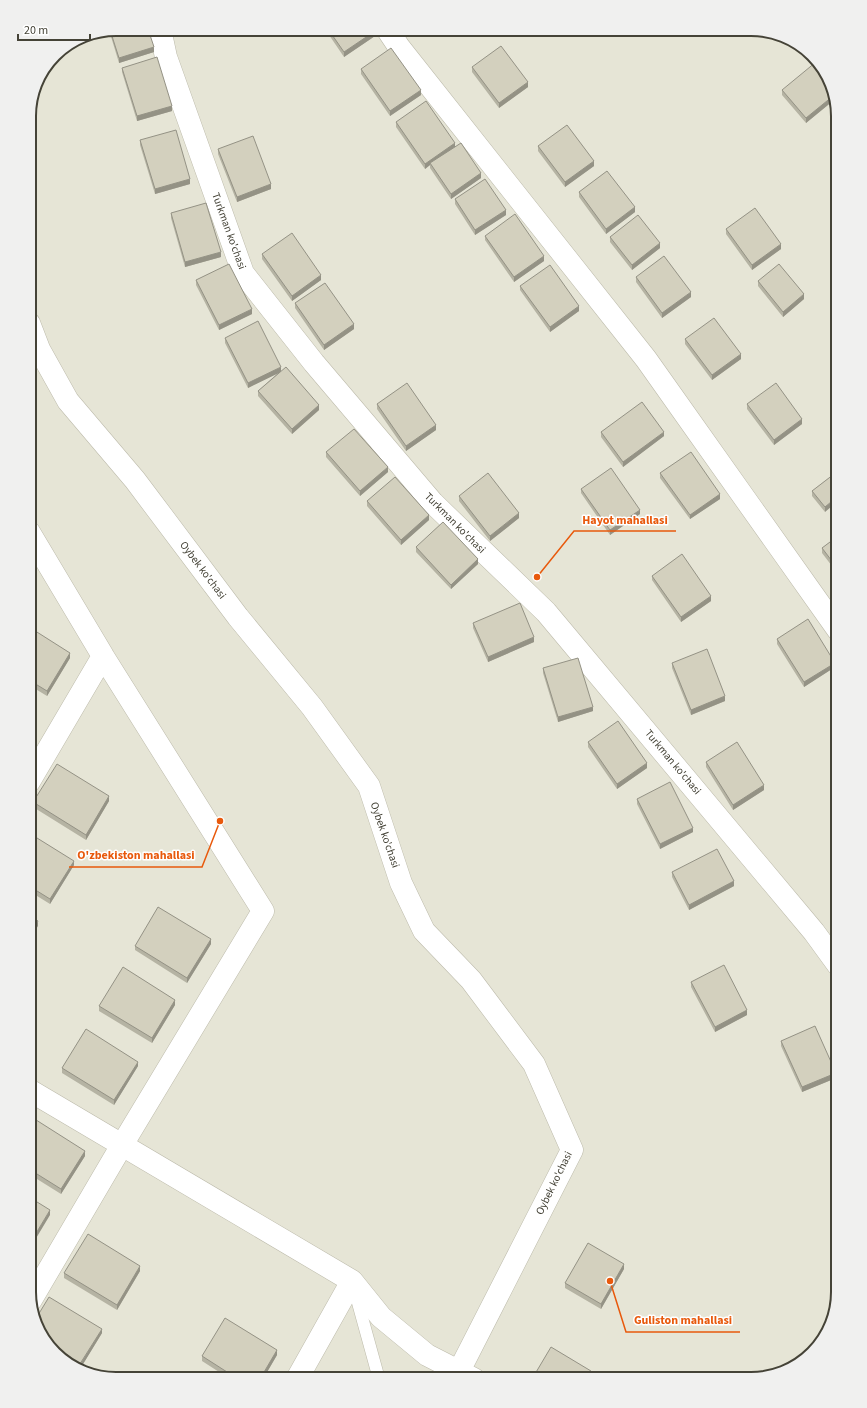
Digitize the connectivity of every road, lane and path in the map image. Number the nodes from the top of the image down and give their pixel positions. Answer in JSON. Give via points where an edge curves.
{"nodes":[{"id":1,"x":162,"y":36,"type":"edge"},
{"id":2,"x":392,"y":36,"type":"edge"},
{"id":3,"x":36,"y":341,"type":"edge"},
{"id":4,"x":36,"y":544,"type":"edge"},
{"id":5,"x":831,"y":620,"type":"edge"},
{"id":6,"x":103,"y":656,"type":"junction"},
{"id":7,"x":36,"y":770,"type":"edge"},
{"id":8,"x":831,"y":955,"type":"edge"},
{"id":9,"x":36,"y":1094,"type":"edge"},
{"id":10,"x":122,"y":1145,"type":"junction"},
{"id":11,"x":352,"y":1281,"type":"junction"},
{"id":12,"x":36,"y":1291,"type":"edge"},
{"id":13,"x":301,"y":1372,"type":"edge"},
{"id":14,"x":377,"y":1372,"type":"edge"},
{"id":15,"x":456,"y":1372,"type":"edge"},
{"id":16,"x":465,"y":1372,"type":"edge"}],
"edges":[{"from":1,"to":8,"type":"street","name":"Turkman ko'chasi","via":[[166,57],[243,273],[314,363],[433,503],[546,612]]},
{"from":2,"to":5,"type":"street","via":[[646,359]]},
{"from":3,"to":16,"type":"street","name":"Oybek ko'chasi","via":[[68,400],[135,480],[238,617],[312,707],[369,786],[401,883],[424,932],[471,980],[534,1064],[572,1150]]},
{"from":4,"to":6,"type":"street"},
{"from":6,"to":7,"type":"street"},
{"from":6,"to":10,"type":"street","via":[[263,911]]},
{"from":9,"to":10,"type":"street"},
{"from":10,"to":11,"type":"street"},
{"from":10,"to":12,"type":"street"},
{"from":11,"to":13,"type":"street"},
{"from":11,"to":14,"type":"lane"},
{"from":11,"to":15,"type":"street","via":[[381,1316],[427,1355]]}]}
